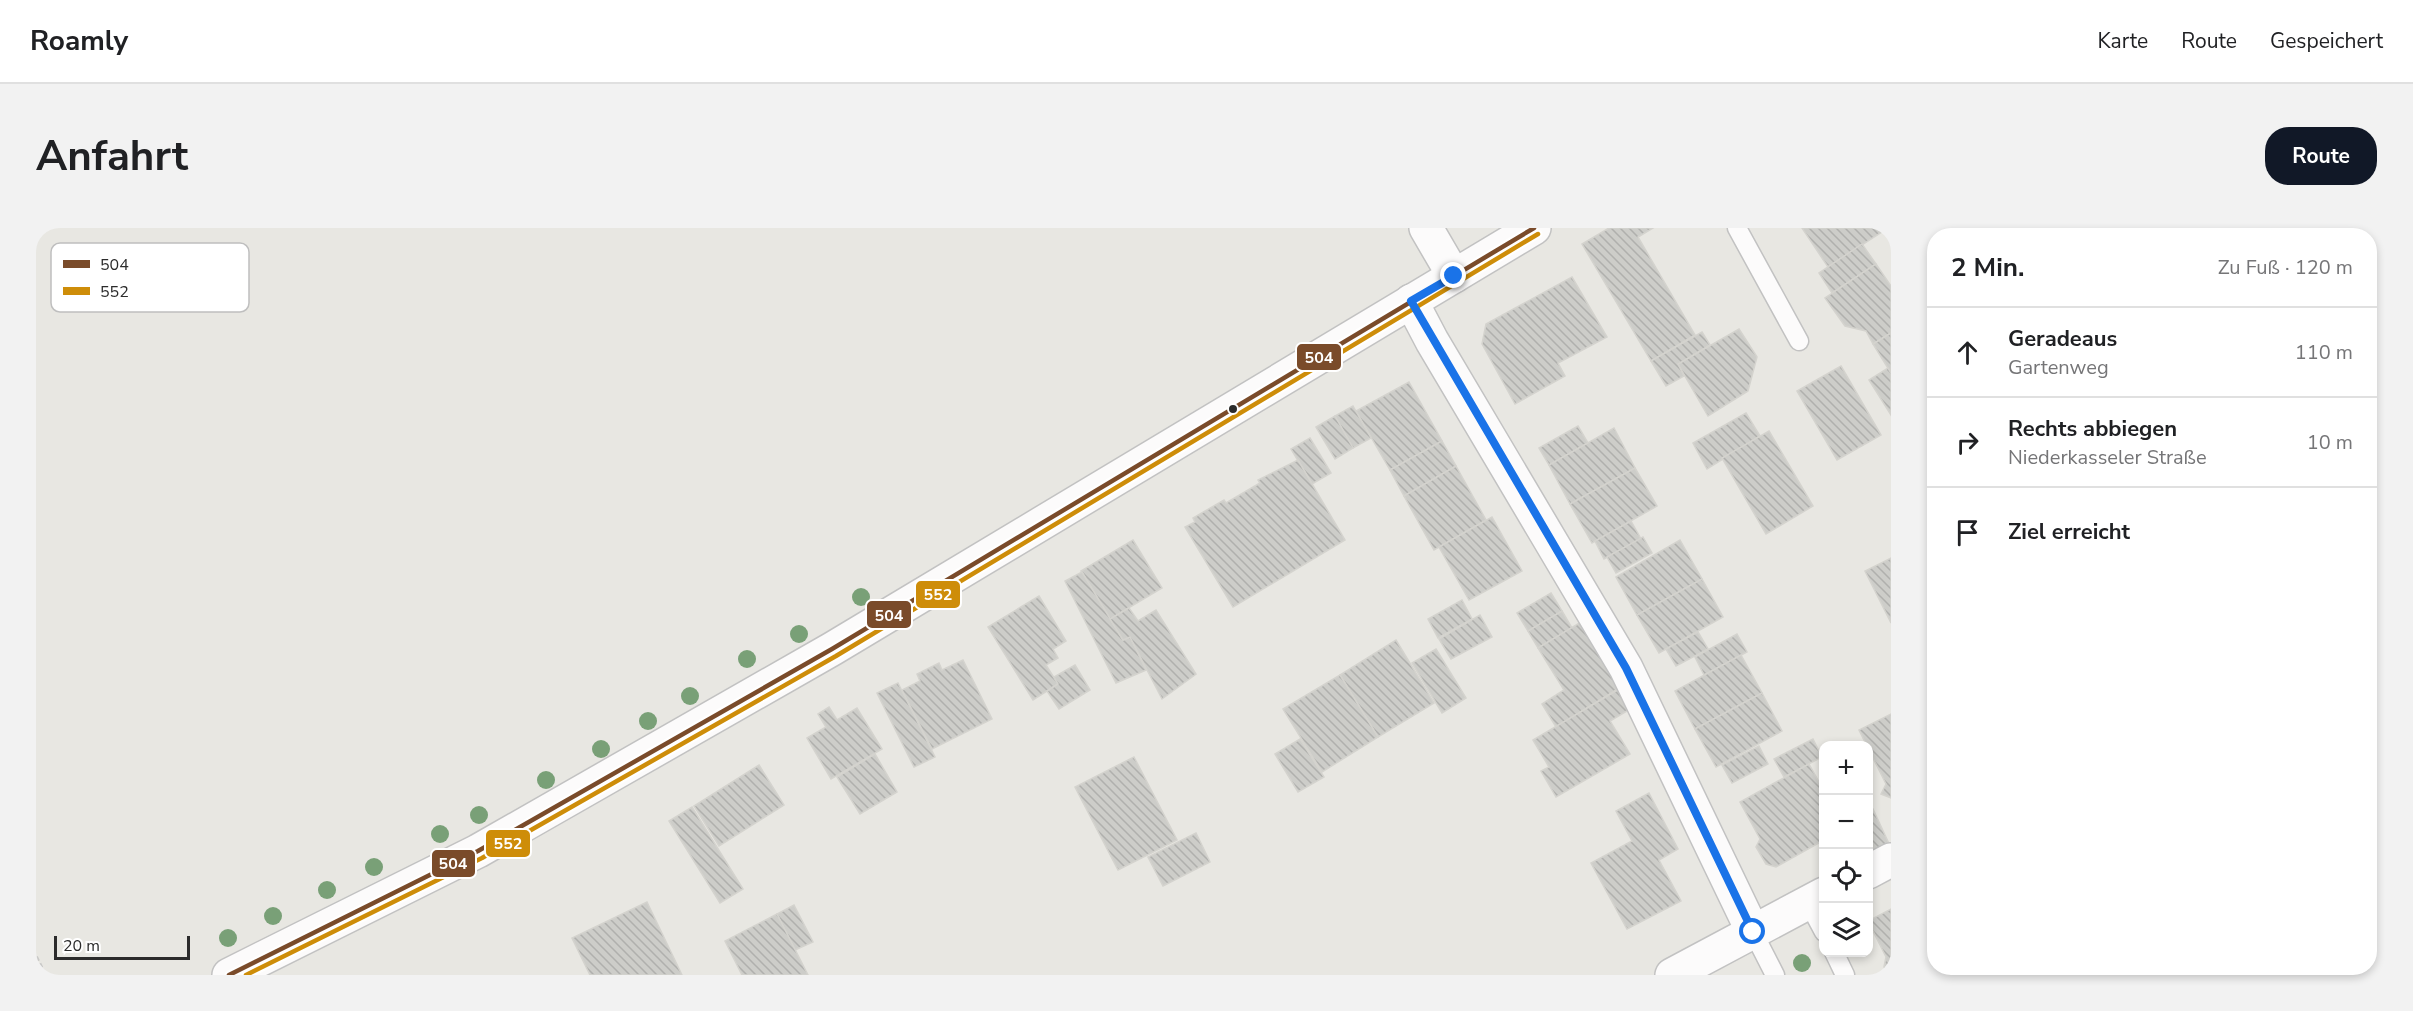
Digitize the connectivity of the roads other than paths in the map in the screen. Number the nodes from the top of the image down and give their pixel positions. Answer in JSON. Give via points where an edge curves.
{"nodes":[{"id":1,"x":1426,"y":228,"type":"edge"},
{"id":2,"x":1534,"y":228,"type":"edge"},
{"id":3,"x":1737,"y":228,"type":"edge"},
{"id":4,"x":1454,"y":276,"type":"junction"},
{"id":5,"x":1411,"y":301,"type":"junction"},
{"id":6,"x":1799,"y":341,"type":"dead end"},
{"id":7,"x":1891,"y":860,"type":"edge"},
{"id":8,"x":1873,"y":870,"type":"edge"},
{"id":9,"x":1816,"y":898,"type":"edge"},
{"id":10,"x":1753,"y":932,"type":"junction"},
{"id":11,"x":1836,"y":957,"type":"edge"},
{"id":12,"x":229,"y":975,"type":"edge"},
{"id":13,"x":1672,"y":975,"type":"edge"},
{"id":14,"x":1775,"y":975,"type":"edge"},
{"id":15,"x":1845,"y":975,"type":"edge"}],
"edges":[{"from":1,"to":4,"type":"street"},
{"from":2,"to":4,"type":"street"},
{"from":3,"to":6,"type":"lane"},
{"from":4,"to":5,"type":"street"},
{"from":5,"to":10,"type":"street","via":[[1626,668]]},
{"from":5,"to":12,"type":"street","via":[[832,649],[509,833]]},
{"from":7,"to":8,"type":"street"},
{"from":9,"to":10,"type":"street"},
{"from":10,"to":13,"type":"street"},
{"from":10,"to":14,"type":"lane"},
{"from":11,"to":15,"type":"lane"}]}
